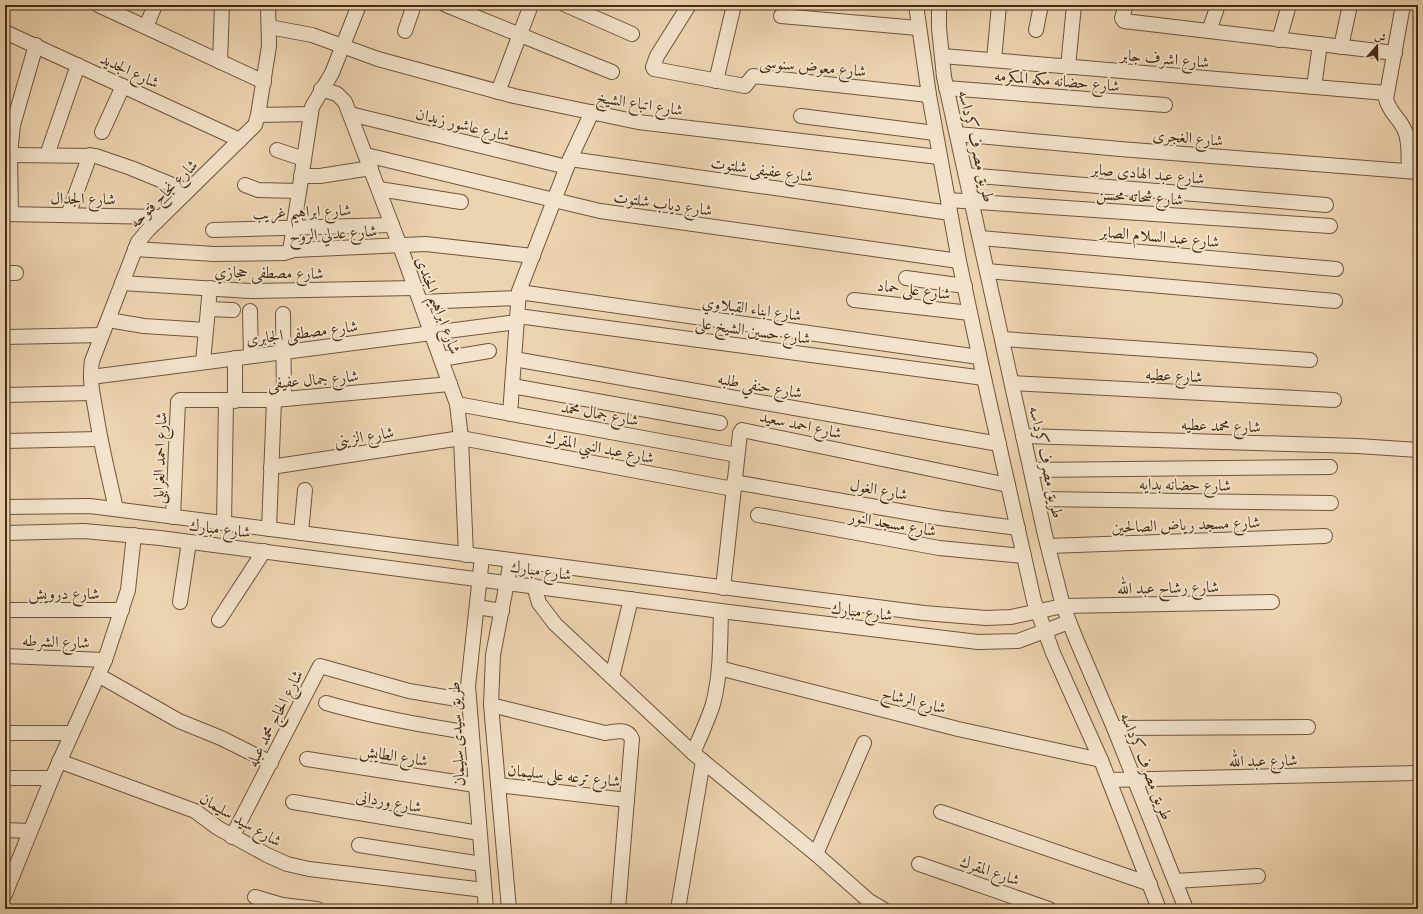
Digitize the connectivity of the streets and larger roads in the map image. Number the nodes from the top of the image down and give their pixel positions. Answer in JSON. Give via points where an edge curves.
{"nodes":[{"id":1,"x":98,"y":5,"type":"edge"},
{"id":2,"x":155,"y":5,"type":"edge"},
{"id":3,"x":222,"y":5,"type":"edge"},
{"id":4,"x":268,"y":5,"type":"edge"},
{"id":5,"x":414,"y":5,"type":"edge"},
{"id":6,"x":446,"y":5,"type":"edge"},
{"id":7,"x":531,"y":5,"type":"edge"},
{"id":8,"x":566,"y":5,"type":"edge"},
{"id":9,"x":689,"y":5,"type":"edge"},
{"id":10,"x":734,"y":5,"type":"edge"},
{"id":11,"x":916,"y":5,"type":"edge"},
{"id":12,"x":939,"y":5,"type":"edge"},
{"id":13,"x":999,"y":5,"type":"edge"},
{"id":14,"x":1041,"y":5,"type":"edge"},
{"id":15,"x":1074,"y":5,"type":"edge"},
{"id":16,"x":1218,"y":5,"type":"edge"},
{"id":17,"x":1289,"y":5,"type":"edge"},
{"id":18,"x":1350,"y":5,"type":"edge"},
{"id":19,"x":1403,"y":5,"type":"edge"},
{"id":20,"x":356,"y":6,"type":"edge"},
{"id":21,"x":1124,"y":10,"type":"edge"},
{"id":22,"x":781,"y":16,"type":"dead end"},
{"id":23,"x":146,"y":27,"type":"junction"},
{"id":24,"x":269,"y":27,"type":"junction"},
{"id":25,"x":918,"y":28,"type":"junction"},
{"id":26,"x":1036,"y":30,"type":"dead end"},
{"id":27,"x":404,"y":31,"type":"dead end"},
{"id":28,"x":1208,"y":31,"type":"junction"},
{"id":29,"x":5,"y":32,"type":"edge"},
{"id":30,"x":632,"y":34,"type":"dead end"},
{"id":31,"x":519,"y":35,"type":"junction"},
{"id":32,"x":1279,"y":40,"type":"junction"},
{"id":33,"x":1320,"y":44,"type":"junction"},
{"id":34,"x":36,"y":45,"type":"junction"},
{"id":35,"x":344,"y":45,"type":"junction"},
{"id":36,"x":1341,"y":47,"type":"junction"},
{"id":37,"x":1395,"y":53,"type":"junction"},
{"id":38,"x":942,"y":56,"type":"junction"},
{"id":39,"x":994,"y":60,"type":"junction"},
{"id":40,"x":220,"y":62,"type":"junction"},
{"id":41,"x":78,"y":65,"type":"junction"},
{"id":42,"x":1068,"y":67,"type":"junction"},
{"id":43,"x":612,"y":72,"type":"dead end"},
{"id":44,"x":716,"y":81,"type":"junction"},
{"id":45,"x":264,"y":82,"type":"junction"},
{"id":46,"x":123,"y":86,"type":"junction"},
{"id":47,"x":1314,"y":87,"type":"junction"},
{"id":48,"x":946,"y":88,"type":"junction"},
{"id":49,"x":321,"y":89,"type":"junction"},
{"id":50,"x":498,"y":92,"type":"junction"},
{"id":51,"x":1386,"y":93,"type":"junction"},
{"id":52,"x":929,"y":95,"type":"junction"},
{"id":53,"x":1165,"y":105,"type":"dead end"},
{"id":54,"x":592,"y":112,"type":"junction"},
{"id":55,"x":310,"y":114,"type":"junction"},
{"id":56,"x":350,"y":114,"type":"junction"},
{"id":57,"x":258,"y":115,"type":"junction"},
{"id":58,"x":801,"y":116,"type":"dead end"},
{"id":59,"x":102,"y":132,"type":"dead end"},
{"id":60,"x":935,"y":133,"type":"junction"},
{"id":61,"x":956,"y":134,"type":"junction"},
{"id":62,"x":240,"y":140,"type":"junction"},
{"id":63,"x":277,"y":150,"type":"dead end"},
{"id":64,"x":10,"y":155,"type":"junction"},
{"id":65,"x":47,"y":155,"type":"junction"},
{"id":66,"x":90,"y":155,"type":"junction"},
{"id":67,"x":939,"y":157,"type":"junction"},
{"id":68,"x":304,"y":159,"type":"junction"},
{"id":69,"x":369,"y":162,"type":"junction"},
{"id":70,"x":568,"y":163,"type":"junction"},
{"id":71,"x":1414,"y":172,"type":"edge"},
{"id":72,"x":966,"y":175,"type":"junction"},
{"id":73,"x":302,"y":176,"type":"junction"},
{"id":74,"x":245,"y":185,"type":"dead end"},
{"id":75,"x":379,"y":189,"type":"junction"},
{"id":76,"x":187,"y":191,"type":"junction"},
{"id":77,"x":299,"y":191,"type":"junction"},
{"id":78,"x":554,"y":200,"type":"junction"},
{"id":79,"x":461,"y":202,"type":"dead end"},
{"id":80,"x":972,"y":202,"type":"junction"},
{"id":81,"x":1326,"y":204,"type":"dead end"},
{"id":82,"x":949,"y":206,"type":"junction"},
{"id":83,"x":8,"y":214,"type":"edge"},
{"id":84,"x":68,"y":215,"type":"junction"},
{"id":85,"x":161,"y":217,"type":"junction"},
{"id":86,"x":392,"y":225,"type":"junction"},
{"id":87,"x":1330,"y":226,"type":"dead end"},
{"id":88,"x":294,"y":228,"type":"junction"},
{"id":89,"x":213,"y":230,"type":"dead end"},
{"id":90,"x":980,"y":238,"type":"junction"},
{"id":91,"x":400,"y":246,"type":"junction"},
{"id":92,"x":136,"y":249,"type":"junction"},
{"id":93,"x":290,"y":251,"type":"junction"},
{"id":94,"x":533,"y":256,"type":"junction"},
{"id":95,"x":959,"y":261,"type":"junction"},
{"id":96,"x":1336,"y":268,"type":"dead end"},
{"id":97,"x":987,"y":270,"type":"junction"},
{"id":98,"x":906,"y":278,"type":"dead end"},
{"id":99,"x":122,"y":283,"type":"junction"},
{"id":100,"x":965,"y":286,"type":"junction"},
{"id":101,"x":210,"y":288,"type":"junction"},
{"id":102,"x":415,"y":288,"type":"junction"},
{"id":103,"x":519,"y":295,"type":"junction"},
{"id":104,"x":854,"y":300,"type":"dead end"},
{"id":105,"x":1335,"y":301,"type":"dead end"},
{"id":106,"x":420,"y":302,"type":"junction"},
{"id":107,"x":208,"y":309,"type":"junction"},
{"id":108,"x":233,"y":310,"type":"dead end"},
{"id":109,"x":250,"y":311,"type":"dead end"},
{"id":110,"x":970,"y":313,"type":"junction"},
{"id":111,"x":283,"y":314,"type":"dead end"},
{"id":112,"x":517,"y":319,"type":"junction"},
{"id":113,"x":108,"y":320,"type":"junction"},
{"id":114,"x":206,"y":330,"type":"junction"},
{"id":115,"x":432,"y":333,"type":"junction"},
{"id":116,"x":102,"y":335,"type":"junction"},
{"id":117,"x":5,"y":337,"type":"edge"},
{"id":118,"x":1002,"y":339,"type":"junction"},
{"id":119,"x":489,"y":351,"type":"dead end"},
{"id":120,"x":284,"y":352,"type":"junction"},
{"id":121,"x":251,"y":356,"type":"junction"},
{"id":122,"x":979,"y":357,"type":"junction"},
{"id":123,"x":235,"y":358,"type":"junction"},
{"id":124,"x":441,"y":359,"type":"junction"},
{"id":125,"x":514,"y":359,"type":"junction"},
{"id":126,"x":1310,"y":360,"type":"dead end"},
{"id":127,"x":203,"y":362,"type":"junction"},
{"id":128,"x":90,"y":377,"type":"junction"},
{"id":129,"x":984,"y":378,"type":"junction"},
{"id":130,"x":1012,"y":383,"type":"junction"},
{"id":131,"x":450,"y":384,"type":"junction"},
{"id":132,"x":512,"y":386,"type":"junction"},
{"id":133,"x":92,"y":393,"type":"junction"},
{"id":134,"x":5,"y":395,"type":"edge"},
{"id":135,"x":279,"y":400,"type":"junction"},
{"id":136,"x":1334,"y":400,"type":"dead end"},
{"id":137,"x":179,"y":401,"type":"joint"},
{"id":138,"x":230,"y":401,"type":"junction"},
{"id":139,"x":457,"y":404,"type":"junction"},
{"id":140,"x":510,"y":414,"type":"junction"},
{"id":141,"x":720,"y":423,"type":"dead end"},
{"id":142,"x":1023,"y":436,"type":"junction"},
{"id":143,"x":461,"y":438,"type":"junction"},
{"id":144,"x":100,"y":439,"type":"junction"},
{"id":145,"x":5,"y":442,"type":"edge"},
{"id":146,"x":999,"y":444,"type":"junction"},
{"id":147,"x":1418,"y":450,"type":"edge"},
{"id":148,"x":737,"y":455,"type":"junction"},
{"id":149,"x":271,"y":467,"type":"junction"},
{"id":150,"x":1330,"y":467,"type":"dead end"},
{"id":151,"x":1031,"y":470,"type":"junction"},
{"id":152,"x":734,"y":485,"type":"junction"},
{"id":153,"x":1008,"y":486,"type":"junction"},
{"id":154,"x":305,"y":490,"type":"dead end"},
{"id":155,"x":1037,"y":499,"type":"junction"},
{"id":156,"x":1331,"y":503,"type":"dead end"},
{"id":157,"x":5,"y":507,"type":"edge"},
{"id":158,"x":116,"y":509,"type":"junction"},
{"id":159,"x":758,"y":515,"type":"dead end"},
{"id":160,"x":174,"y":517,"type":"junction"},
{"id":161,"x":224,"y":524,"type":"junction"},
{"id":162,"x":1018,"y":528,"type":"junction"},
{"id":163,"x":269,"y":529,"type":"junction"},
{"id":164,"x":5,"y":533,"type":"edge"},
{"id":165,"x":301,"y":533,"type":"junction"},
{"id":166,"x":134,"y":535,"type":"junction"},
{"id":167,"x":1325,"y":536,"type":"dead end"},
{"id":168,"x":189,"y":542,"type":"junction"},
{"id":169,"x":1048,"y":546,"type":"junction"},
{"id":170,"x":264,"y":551,"type":"junction"},
{"id":171,"x":466,"y":555,"type":"junction"},
{"id":172,"x":1024,"y":556,"type":"junction"},
{"id":173,"x":482,"y":557,"type":"junction"},
{"id":174,"x":511,"y":561,"type":"junction"},
{"id":175,"x":480,"y":579,"type":"junction"},
{"id":176,"x":507,"y":583,"type":"junction"},
{"id":177,"x":534,"y":586,"type":"junction"},
{"id":178,"x":723,"y":588,"type":"junction"},
{"id":179,"x":759,"y":593,"type":"junction"},
{"id":180,"x":630,"y":599,"type":"junction"},
{"id":181,"x":180,"y":602,"type":"dead end"},
{"id":182,"x":1272,"y":602,"type":"dead end"},
{"id":183,"x":1063,"y":606,"type":"junction"},
{"id":184,"x":477,"y":607,"type":"junction"},
{"id":185,"x":5,"y":610,"type":"edge"},
{"id":186,"x":122,"y":610,"type":"junction"},
{"id":187,"x":502,"y":611,"type":"junction"},
{"id":188,"x":720,"y":611,"type":"junction"},
{"id":189,"x":1038,"y":612,"type":"junction"},
{"id":190,"x":757,"y":615,"type":"junction"},
{"id":191,"x":219,"y":620,"type":"dead end"},
{"id":192,"x":1069,"y":622,"type":"junction"},
{"id":193,"x":1046,"y":632,"type":"junction"},
{"id":194,"x":5,"y":656,"type":"edge"},
{"id":195,"x":105,"y":660,"type":"junction"},
{"id":196,"x":719,"y":668,"type":"junction"},
{"id":197,"x":98,"y":675,"type":"junction"},
{"id":198,"x":612,"y":677,"type":"junction"},
{"id":199,"x":469,"y":702,"type":"junction"},
{"id":200,"x":326,"y":703,"type":"dead end"},
{"id":201,"x":491,"y":705,"type":"junction"},
{"id":202,"x":1308,"y":727,"type":"dead end"},
{"id":203,"x":1114,"y":728,"type":"junction"},
{"id":204,"x":72,"y":733,"type":"junction"},
{"id":205,"x":471,"y":733,"type":"junction"},
{"id":206,"x":5,"y":734,"type":"edge"},
{"id":207,"x":864,"y":743,"type":"dead end"},
{"id":208,"x":698,"y":757,"type":"junction"},
{"id":209,"x":307,"y":759,"type":"dead end"},
{"id":210,"x":1101,"y":760,"type":"junction"},
{"id":211,"x":59,"y":761,"type":"junction"},
{"id":212,"x":271,"y":763,"type":"junction"},
{"id":213,"x":1418,"y":773,"type":"edge"},
{"id":214,"x":5,"y":778,"type":"edge"},
{"id":215,"x":52,"y":778,"type":"junction"},
{"id":216,"x":1109,"y":780,"type":"junction"},
{"id":217,"x":1134,"y":780,"type":"junction"},
{"id":218,"x":475,"y":785,"type":"junction"},
{"id":219,"x":498,"y":785,"type":"junction"},
{"id":220,"x":627,"y":800,"type":"junction"},
{"id":221,"x":293,"y":802,"type":"dead end"},
{"id":222,"x":941,"y":812,"type":"dead end"},
{"id":223,"x":5,"y":830,"type":"edge"},
{"id":224,"x":30,"y":831,"type":"junction"},
{"id":225,"x":479,"y":833,"type":"junction"},
{"id":226,"x":232,"y":837,"type":"junction"},
{"id":227,"x":359,"y":845,"type":"dead end"},
{"id":228,"x":816,"y":854,"type":"junction"},
{"id":229,"x":482,"y":864,"type":"junction"},
{"id":230,"x":920,"y":864,"type":"dead end"},
{"id":231,"x":11,"y":865,"type":"edge"},
{"id":232,"x":1258,"y":876,"type":"dead end"},
{"id":233,"x":1175,"y":881,"type":"junction"},
{"id":234,"x":1150,"y":884,"type":"junction"},
{"id":235,"x":484,"y":890,"type":"junction"},
{"id":236,"x":5,"y":894,"type":"edge"},
{"id":237,"x":255,"y":897,"type":"dead end"},
{"id":238,"x":317,"y":909,"type":"edge"},
{"id":239,"x":486,"y":909,"type":"edge"},
{"id":240,"x":509,"y":909,"type":"edge"},
{"id":241,"x":618,"y":909,"type":"edge"},
{"id":242,"x":678,"y":909,"type":"edge"},
{"id":243,"x":883,"y":909,"type":"edge"},
{"id":244,"x":1049,"y":909,"type":"edge"},
{"id":245,"x":1159,"y":909,"type":"edge"},
{"id":246,"x":1186,"y":909,"type":"edge"}],
"edges":[{"from":1,"to":23,"type":"street"},
{"from":2,"to":23,"type":"street"},
{"from":3,"to":40,"type":"street"},
{"from":4,"to":24,"type":"street","name":"شارع نجاح فتوحه"},
{"from":5,"to":27,"type":"street"},
{"from":6,"to":31,"type":"street"},
{"from":7,"to":31,"type":"street"},
{"from":8,"to":30,"type":"street"},
{"from":9,"to":44,"type":"street","name":"شارع معوض سنوسى","via":[[657,56],[653,68]]},
{"from":10,"to":44,"type":"street"},
{"from":11,"to":25,"type":"street"},
{"from":12,"to":38,"type":"street","name":"طريق مصرف كرداسه"},
{"from":13,"to":39,"type":"street"},
{"from":14,"to":26,"type":"street"},
{"from":15,"to":42,"type":"street"},
{"from":16,"to":28,"type":"street"},
{"from":17,"to":32,"type":"street"},
{"from":18,"to":36,"type":"street"},
{"from":19,"to":37,"type":"street"},
{"from":20,"to":35,"type":"street"},
{"from":21,"to":28,"type":"street","via":[[1124,21]]},
{"from":22,"to":25,"type":"street"},
{"from":23,"to":40,"type":"street"},
{"from":24,"to":35,"type":"street","name":"شارع اتباع الشيخ","via":[[301,32]]},
{"from":24,"to":45,"type":"street","name":"شارع نجاح فتوحه"},
{"from":25,"to":52,"type":"street"},
{"from":28,"to":32,"type":"street"},
{"from":29,"to":34,"type":"street","name":"شارع الجديد"},
{"from":31,"to":43,"type":"street"},
{"from":31,"to":50,"type":"street"},
{"from":32,"to":33,"type":"street"},
{"from":33,"to":36,"type":"street"},
{"from":33,"to":47,"type":"street"},
{"from":34,"to":41,"type":"street","name":"شارع الجديد"},
{"from":34,"to":64,"type":"street","via":[[13,125]]},
{"from":35,"to":49,"type":"street","via":[[332,73]]},
{"from":35,"to":50,"type":"street","name":"شارع اتباع الشيخ","via":[[378,59]]},
{"from":36,"to":37,"type":"street"},
{"from":37,"to":51,"type":"street"},
{"from":38,"to":39,"type":"street","name":"شارع اشرف جابر"},
{"from":38,"to":48,"type":"street","name":"طريق مصرف كرداسه"},
{"from":39,"to":42,"type":"street","name":"شارع اشرف جابر"},
{"from":40,"to":45,"type":"street"},
{"from":41,"to":46,"type":"street","name":"شارع الجديد"},
{"from":41,"to":65,"type":"street"},
{"from":42,"to":47,"type":"street","name":"شارع اشرف جابر"},
{"from":44,"to":52,"type":"street","name":"شارع معوض سنوسى","via":[[746,86],[753,76]]},
{"from":45,"to":57,"type":"street","name":"شارع نجاح فتوحه"},
{"from":46,"to":59,"type":"street"},
{"from":46,"to":62,"type":"street","name":"شارع الجديد"},
{"from":47,"to":51,"type":"street","name":"شارع اشرف جابر"},
{"from":48,"to":53,"type":"street","name":"شارع حضانه مكه المكرمه"},
{"from":48,"to":61,"type":"street","name":"طريق مصرف كرداسه"},
{"from":49,"to":55,"type":"street"},
{"from":49,"to":56,"type":"street","name":"شارع ابراهيم الجندى","via":[[339,95]]},
{"from":50,"to":54,"type":"street","name":"شارع اتباع الشيخ"},
{"from":51,"to":71,"type":"street","via":[[1388,108],[1406,133]]},
{"from":52,"to":60,"type":"street"},
{"from":54,"to":67,"type":"street","name":"شارع اتباع الشيخ","via":[[638,122]]},
{"from":54,"to":70,"type":"street"},
{"from":55,"to":57,"type":"street"},
{"from":55,"to":68,"type":"street"},
{"from":56,"to":69,"type":"street","name":"شارع ابراهيم الجندى"},
{"from":56,"to":70,"type":"street","name":"شارع عاشور زيدان"},
{"from":57,"to":62,"type":"street","name":"شارع نجاح فتوحه","via":[[252,129]]},
{"from":58,"to":60,"type":"street"},
{"from":60,"to":67,"type":"street"},
{"from":61,"to":71,"type":"street","name":"شارع الغجرى"},
{"from":61,"to":72,"type":"street","name":"طريق مصرف كرداسه"},
{"from":62,"to":76,"type":"street","name":"شارع نجاح فتوحه"},
{"from":63,"to":68,"type":"street"},
{"from":64,"to":65,"type":"street"},
{"from":64,"to":83,"type":"street"},
{"from":65,"to":66,"type":"street"},
{"from":66,"to":76,"type":"street","via":[[131,168]]},
{"from":66,"to":84,"type":"street"},
{"from":67,"to":82,"type":"street"},
{"from":68,"to":73,"type":"street"},
{"from":69,"to":73,"type":"street","via":[[341,174]]},
{"from":69,"to":75,"type":"street","name":"شارع ابراهيم الجندى"},
{"from":69,"to":78,"type":"street","name":"شارع دياب شلتوت"},
{"from":70,"to":78,"type":"street"},
{"from":70,"to":82,"type":"street","name":"شارع عفيفى شلتوت"},
{"from":72,"to":80,"type":"street","name":"طريق مصرف كرداسه"},
{"from":72,"to":81,"type":"street","name":"شارع عبد الهادى صابر"},
{"from":73,"to":77,"type":"street"},
{"from":74,"to":77,"type":"street","via":[[258,190]]},
{"from":75,"to":79,"type":"street"},
{"from":75,"to":86,"type":"street","name":"شارع ابراهيم الجندى"},
{"from":76,"to":85,"type":"street","name":"شارع نجاح فتوحه"},
{"from":77,"to":88,"type":"street"},
{"from":78,"to":94,"type":"street"},
{"from":78,"to":95,"type":"street","name":"شارع دياب شلتوت","via":[[600,212]]},
{"from":80,"to":82,"type":"street","name":"شارع شحاته محسن"},
{"from":80,"to":87,"type":"street","name":"شارع شحاته محسن"},
{"from":80,"to":90,"type":"street","name":"طريق مصرف كرداسه"},
{"from":82,"to":95,"type":"street"},
{"from":83,"to":84,"type":"street","name":"شارع الجدال"},
{"from":84,"to":85,"type":"street","name":"شارع الجدال"},
{"from":85,"to":92,"type":"street","name":"شارع نجاح فتوحه","via":[[143,235]]},
{"from":86,"to":88,"type":"street","name":"شارع ابراهيم غريب"},
{"from":86,"to":91,"type":"street","name":"شارع ابراهيم الجندى"},
{"from":88,"to":89,"type":"street","name":"شارع ابراهيم غريب"},
{"from":88,"to":93,"type":"street"},
{"from":90,"to":96,"type":"street","name":"شارع عبد السلام الصابر"},
{"from":90,"to":97,"type":"street","name":"طريق مصرف كرداسه"},
{"from":91,"to":93,"type":"street","name":"شارع عدلي الروح"},
{"from":91,"to":94,"type":"street","name":"شارع عدلي الروح","via":[[426,244]]},
{"from":91,"to":102,"type":"street","name":"شارع ابراهيم الجندى"},
{"from":92,"to":93,"type":"street","name":"شارع عدلي الروح","via":[[214,254]]},
{"from":92,"to":99,"type":"street","name":"شارع نجاح فتوحه"},
{"from":94,"to":103,"type":"street"},
{"from":95,"to":100,"type":"street"},
{"from":97,"to":105,"type":"street"},
{"from":97,"to":118,"type":"street","name":"طريق مصرف كرداسه"},
{"from":98,"to":100,"type":"street"},
{"from":99,"to":101,"type":"street","name":"شارع مصطفى حجازي"},
{"from":99,"to":113,"type":"street","name":"شارع نجاح فتوحه"},
{"from":100,"to":110,"type":"street"},
{"from":101,"to":102,"type":"street","name":"شارع مصطفى حجازي","via":[[250,291]]},
{"from":101,"to":107,"type":"street"},
{"from":102,"to":106,"type":"street","name":"شارع ابراهيم الجندى"},
{"from":103,"to":106,"type":"street","name":"شارع ابناء القبلاوي"},
{"from":103,"to":112,"type":"street"},
{"from":103,"to":122,"type":"street","name":"شارع ابناء القبلاوي"},
{"from":104,"to":110,"type":"street","name":"شارع على حماد"},
{"from":106,"to":115,"type":"street","name":"شارع ابراهيم الجندى"},
{"from":107,"to":108,"type":"street"},
{"from":107,"to":114,"type":"street"},
{"from":109,"to":121,"type":"street"},
{"from":110,"to":122,"type":"street"},
{"from":111,"to":120,"type":"street"},
{"from":112,"to":115,"type":"street","name":"شارع مصطفى الجابرى"},
{"from":112,"to":125,"type":"street"},
{"from":112,"to":129,"type":"street","name":"شارع حسين الشيخ على"},
{"from":113,"to":114,"type":"street","via":[[144,326]]},
{"from":113,"to":116,"type":"street","name":"شارع نجاح فتوحه"},
{"from":114,"to":127,"type":"street"},
{"from":115,"to":120,"type":"street","name":"شارع مصطفى الجابرى"},
{"from":115,"to":124,"type":"street","name":"شارع ابراهيم الجندى"},
{"from":116,"to":117,"type":"street"},
{"from":116,"to":128,"type":"street","name":"شارع نجاح فتوحه","via":[[92,362]]},
{"from":118,"to":126,"type":"street"},
{"from":118,"to":130,"type":"street","name":"طريق مصرف كرداسه"},
{"from":119,"to":124,"type":"street"},
{"from":120,"to":121,"type":"street","name":"شارع مصطفى الجابرى"},
{"from":120,"to":135,"type":"street"},
{"from":121,"to":123,"type":"street","name":"شارع مصطفى الجابرى"},
{"from":122,"to":129,"type":"street"},
{"from":123,"to":127,"type":"street","name":"شارع مصطفى الجابرى"},
{"from":123,"to":138,"type":"street"},
{"from":124,"to":131,"type":"street","name":"شارع ابراهيم الجندى"},
{"from":125,"to":132,"type":"street"},
{"from":125,"to":146,"type":"street","name":"شارع حنفي طلبه"},
{"from":127,"to":128,"type":"street","name":"شارع مصطفى الجابرى"},
{"from":128,"to":133,"type":"street","name":"شارع نجاح فتوحه"},
{"from":129,"to":146,"type":"street"},
{"from":130,"to":136,"type":"street","name":"شارع عطيه"},
{"from":130,"to":142,"type":"street","name":"طريق مصرف كرداسه"},
{"from":131,"to":135,"type":"street","name":"شارع جمال عفيفى"},
{"from":131,"to":139,"type":"street","name":"شارع ابراهيم الجندى"},
{"from":132,"to":140,"type":"street"},
{"from":132,"to":141,"type":"street"},
{"from":133,"to":134,"type":"street"},
{"from":133,"to":144,"type":"street","name":"شارع نجاح فتوحه"},
{"from":135,"to":138,"type":"street","name":"شارع جمال عفيفى"},
{"from":135,"to":149,"type":"street"},
{"from":137,"to":138,"type":"street","name":"شارع جمال عفيفى"},
{"from":137,"to":160,"type":"street","name":"شارع احمد الغرابلى"},
{"from":138,"to":161,"type":"street"},
{"from":139,"to":140,"type":"street","name":"شارع جمال محمد"},
{"from":139,"to":143,"type":"street","name":"شارع ابراهيم الجندى"},
{"from":140,"to":148,"type":"street","name":"شارع جمال محمد"},
{"from":142,"to":147,"type":"street","name":"شارع محمد عطيه"},
{"from":142,"to":151,"type":"street","name":"طريق مصرف كرداسه"},
{"from":143,"to":149,"type":"street","name":"شارع الزينى"},
{"from":143,"to":152,"type":"street","name":"شارع عبد النبي المقرك"},
{"from":143,"to":171,"type":"street","name":"شارع ابراهيم الجندى"},
{"from":144,"to":145,"type":"street"},
{"from":144,"to":158,"type":"street","name":"شارع نجاح فتوحه"},
{"from":146,"to":153,"type":"street"},
{"from":148,"to":152,"type":"street","name":"شارع احمد سعيد"},
{"from":148,"to":153,"type":"street","name":"شارع احمد سعيد","via":[[740,433],[744,430]]},
{"from":149,"to":163,"type":"street"},
{"from":150,"to":151,"type":"street"},
{"from":151,"to":155,"type":"street","name":"طريق مصرف كرداسه"},
{"from":152,"to":162,"type":"street","name":"شارع الغول"},
{"from":152,"to":178,"type":"street","name":"شارع احمد سعيد"},
{"from":153,"to":162,"type":"street"},
{"from":154,"to":165,"type":"street"},
{"from":155,"to":156,"type":"street","name":"شارع حضانه بدايه"},
{"from":155,"to":169,"type":"street","name":"طريق مصرف كرداسه"},
{"from":157,"to":158,"type":"street","name":"شارع مبارك","via":[[69,505]]},
{"from":158,"to":160,"type":"street","name":"شارع مبارك"},
{"from":159,"to":172,"type":"street","name":"شارع مسجد النور","via":[[939,548]]},
{"from":160,"to":161,"type":"street","name":"شارع مبارك"},
{"from":161,"to":163,"type":"street","name":"شارع مبارك"},
{"from":162,"to":172,"type":"street"},
{"from":163,"to":165,"type":"street","name":"شارع مبارك"},
{"from":164,"to":166,"type":"street","name":"شارع مبارك","via":[[84,531]]},
{"from":165,"to":171,"type":"street","name":"شارع مبارك"},
{"from":166,"to":168,"type":"street","name":"شارع مبارك"},
{"from":166,"to":186,"type":"street","via":[[128,590]]},
{"from":167,"to":169,"type":"street","name":"شارع مسجد رياض الصالحين"},
{"from":168,"to":170,"type":"street","name":"شارع مبارك"},
{"from":168,"to":181,"type":"street"},
{"from":169,"to":183,"type":"street","name":"طريق مصرف كرداسه"},
{"from":170,"to":175,"type":"street","name":"شارع مبارك"},
{"from":170,"to":191,"type":"street"},
{"from":171,"to":173,"type":"street","name":"شارع مبارك"},
{"from":172,"to":189,"type":"street"},
{"from":173,"to":174,"type":"street","name":"شارع مبارك"},
{"from":173,"to":175,"type":"street","name":"طريق سيدى سليمان"},
{"from":174,"to":176,"type":"street"},
{"from":174,"to":178,"type":"street","name":"شارع مبارك"},
{"from":175,"to":176,"type":"street","name":"شارع مبارك"},
{"from":175,"to":184,"type":"street","name":"طريق سيدى سليمان"},
{"from":176,"to":177,"type":"street","name":"شارع مبارك"},
{"from":176,"to":187,"type":"street"},
{"from":177,"to":180,"type":"street","name":"شارع مبارك"},
{"from":177,"to":198,"type":"street","via":[[539,603],[549,617]]},
{"from":178,"to":179,"type":"street","name":"شارع مبارك"},
{"from":179,"to":189,"type":"street","name":"شارع مبارك","via":[[986,618]]},
{"from":179,"to":190,"type":"street"},
{"from":180,"to":188,"type":"street","name":"شارع مبارك"},
{"from":180,"to":198,"type":"street"},
{"from":182,"to":183,"type":"street","name":"شارع رشاح عبد الله"},
{"from":183,"to":189,"type":"street","name":"شارع مبارك"},
{"from":183,"to":192,"type":"street","name":"طريق مصرف كرداسه"},
{"from":184,"to":187,"type":"street"},
{"from":184,"to":199,"type":"street","name":"طريق سيدى سليمان"},
{"from":185,"to":186,"type":"street","name":"شارع درويش"},
{"from":186,"to":195,"type":"street"},
{"from":187,"to":201,"type":"street","via":[[494,655]]},
{"from":188,"to":190,"type":"street","name":"شارع مبارك"},
{"from":188,"to":196,"type":"street"},
{"from":189,"to":193,"type":"street"},
{"from":190,"to":193,"type":"street","name":"شارع مبارك","via":[[978,642],[1018,640]]},
{"from":192,"to":193,"type":"street","name":"شارع مبارك"},
{"from":192,"to":203,"type":"street","name":"طريق مصرف كرداسه"},
{"from":193,"to":210,"type":"street"},
{"from":194,"to":195,"type":"street","name":"شارع الشرطه"},
{"from":195,"to":197,"type":"street"},
{"from":196,"to":208,"type":"street","via":[[713,704]]},
{"from":196,"to":210,"type":"street","name":"شارع الرشاح","via":[[958,729]]},
{"from":197,"to":204,"type":"street"},
{"from":197,"to":212,"type":"street","via":[[179,721],[222,738]]},
{"from":198,"to":208,"type":"street"},
{"from":199,"to":205,"type":"street","name":"طريق سيدى سليمان"},
{"from":199,"to":212,"type":"street","name":"شارع الحاج محمد عبله","via":[[409,691],[320,666]]},
{"from":200,"to":205,"type":"street","via":[[400,721]]},
{"from":201,"to":219,"type":"street"},
{"from":201,"to":220,"type":"street","via":[[605,733],[628,733],[632,739]]},
{"from":202,"to":203,"type":"street"},
{"from":203,"to":217,"type":"street","name":"طريق مصرف كرداسه"},
{"from":204,"to":206,"type":"street"},
{"from":204,"to":211,"type":"street"},
{"from":205,"to":218,"type":"street","name":"طريق سيدى سليمان"},
{"from":207,"to":228,"type":"street"},
{"from":208,"to":228,"type":"street"},
{"from":208,"to":242,"type":"street"},
{"from":209,"to":218,"type":"street","name":"شارع الطايش"},
{"from":210,"to":216,"type":"street"},
{"from":211,"to":215,"type":"street"},
{"from":211,"to":226,"type":"street","name":"شارع سيد سليمان","via":[[195,811]]},
{"from":212,"to":226,"type":"street","name":"شارع الحاج محمد عبله"},
{"from":213,"to":217,"type":"street","name":"شارع عبد الله"},
{"from":214,"to":215,"type":"street"},
{"from":215,"to":224,"type":"street"},
{"from":216,"to":217,"type":"street","name":"شارع عبد الله"},
{"from":216,"to":234,"type":"street"},
{"from":217,"to":233,"type":"street","name":"طريق مصرف كرداسه"},
{"from":218,"to":225,"type":"street","name":"طريق سيدى سليمان"},
{"from":219,"to":220,"type":"street","name":"شارع ترعه على سليمان"},
{"from":219,"to":240,"type":"street"},
{"from":220,"to":241,"type":"street"},
{"from":221,"to":225,"type":"street","name":"شارع وردانى"},
{"from":222,"to":234,"type":"street"},
{"from":223,"to":224,"type":"street"},
{"from":224,"to":231,"type":"street"},
{"from":225,"to":229,"type":"street","name":"طريق سيدى سليمان"},
{"from":226,"to":235,"type":"street","name":"شارع سيد سليمان","via":[[287,864],[309,869]]},
{"from":227,"to":229,"type":"street"},
{"from":228,"to":243,"type":"street"},
{"from":229,"to":235,"type":"street","name":"طريق سيدى سليمان"},
{"from":230,"to":244,"type":"street","name":"شارع المقرك"},
{"from":231,"to":236,"type":"street"},
{"from":232,"to":233,"type":"street"},
{"from":233,"to":246,"type":"street","name":"طريق مصرف كرداسه"},
{"from":234,"to":245,"type":"street"},
{"from":235,"to":239,"type":"street","name":"طريق سيدى سليمان"},
{"from":237,"to":238,"type":"street","via":[[282,905]]}]}
